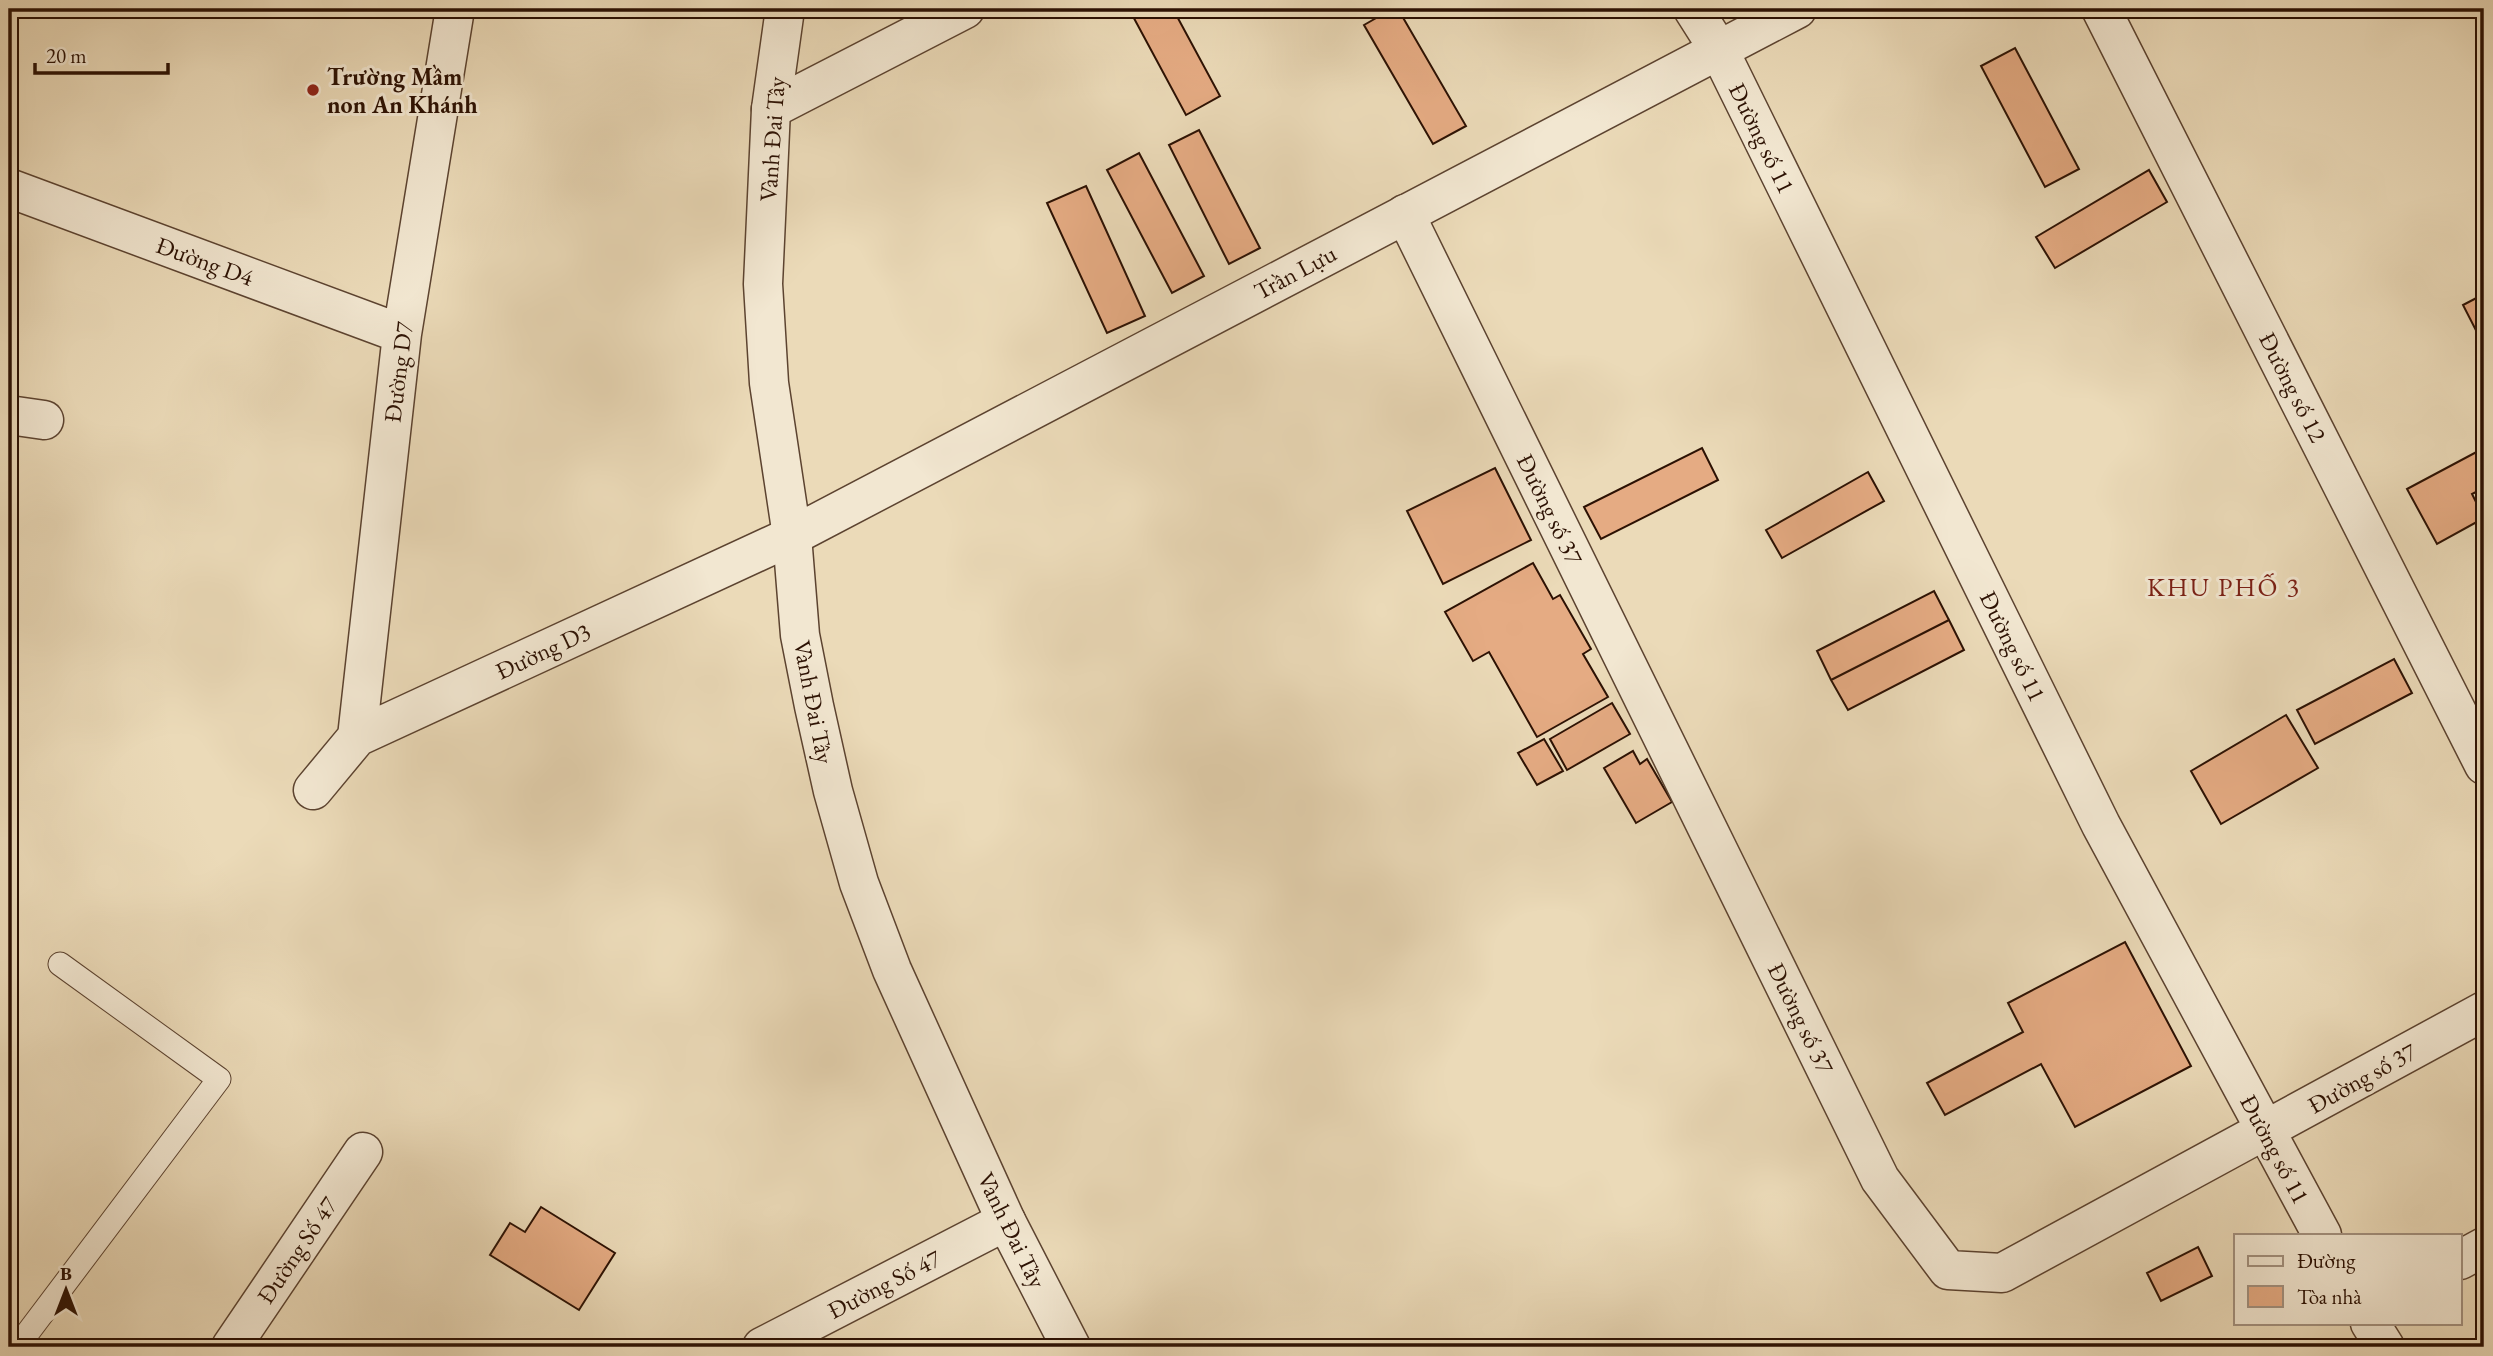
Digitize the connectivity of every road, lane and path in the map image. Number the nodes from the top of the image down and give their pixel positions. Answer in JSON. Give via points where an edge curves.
{"nodes":[{"id":1,"x":455,"y":9,"type":"edge"},
{"id":2,"x":785,"y":9,"type":"edge"},
{"id":3,"x":965,"y":9,"type":"edge"},
{"id":4,"x":1693,"y":9,"type":"edge"},
{"id":5,"x":1797,"y":9,"type":"edge"},
{"id":6,"x":2101,"y":9,"type":"edge"},
{"id":7,"x":1719,"y":50,"type":"junction"},
{"id":8,"x":771,"y":109,"type":"junction"},
{"id":9,"x":9,"y":188,"type":"edge"},
{"id":10,"x":1405,"y":215,"type":"junction"},
{"id":11,"x":402,"y":334,"type":"junction"},
{"id":12,"x":792,"y":536,"type":"junction"},
{"id":13,"x":357,"y":737,"type":"junction"},
{"id":14,"x":2484,"y":765,"type":"edge"},
{"id":15,"x":313,"y":790,"type":"dead end"},
{"id":16,"x":60,"y":964,"type":"dead end"},
{"id":17,"x":2484,"y":1011,"type":"edge"},
{"id":18,"x":2265,"y":1131,"type":"junction"},
{"id":19,"x":363,"y":1152,"type":"dead end"},
{"id":20,"x":1006,"y":1221,"type":"junction"},
{"id":21,"x":2321,"y":1234,"type":"edge"},
{"id":22,"x":2484,"y":1247,"type":"edge"},
{"id":23,"x":2462,"y":1259,"type":"edge"},
{"id":24,"x":2371,"y":1324,"type":"edge"},
{"id":25,"x":17,"y":1347,"type":"edge"},
{"id":26,"x":231,"y":1347,"type":"edge"},
{"id":27,"x":762,"y":1347,"type":"edge"},
{"id":28,"x":1071,"y":1347,"type":"edge"},
{"id":29,"x":2385,"y":1347,"type":"edge"}],
"edges":[{"from":1,"to":11,"type":"street","name":"Đường D7"},
{"from":2,"to":8,"type":"street","name":"Vành Đai Tây"},
{"from":3,"to":8,"type":"street"},
{"from":4,"to":7,"type":"street"},
{"from":5,"to":7,"type":"street","name":"Trần Lựu"},
{"from":6,"to":14,"type":"street","name":"Đường số 12"},
{"from":7,"to":10,"type":"street","name":"Trần Lựu"},
{"from":7,"to":18,"type":"street","name":"Đường số 11","via":[[2101,825]]},
{"from":8,"to":12,"type":"street","name":"Vành Đai Tây","via":[[764,296],[769,383]]},
{"from":9,"to":11,"type":"street","name":"Đường D4"},
{"from":10,"to":12,"type":"street","name":"Trần Lựu"},
{"from":10,"to":18,"type":"street","name":"Đường số 37","via":[[1880,1179],[1948,1270],[2002,1273]]},
{"from":11,"to":13,"type":"street","name":"Đường D7"},
{"from":12,"to":13,"type":"street","name":"Đường D3"},
{"from":12,"to":20,"type":"street","name":"Vành Đai Tây","via":[[802,647],[833,791],[859,883],[892,970]]},
{"from":13,"to":15,"type":"street","name":"Đường D3"},
{"from":16,"to":25,"type":"lane","via":[[219,1079]]},
{"from":17,"to":18,"type":"street","name":"Đường số 37"},
{"from":18,"to":21,"type":"street","name":"Đường số 11"},
{"from":19,"to":26,"type":"street","name":"Đường Số 47"},
{"from":20,"to":27,"type":"street","name":"Đường Số 47"},
{"from":20,"to":28,"type":"street","name":"Vành Đai Tây"},
{"from":22,"to":23,"type":"street"},
{"from":24,"to":29,"type":"street"}]}
